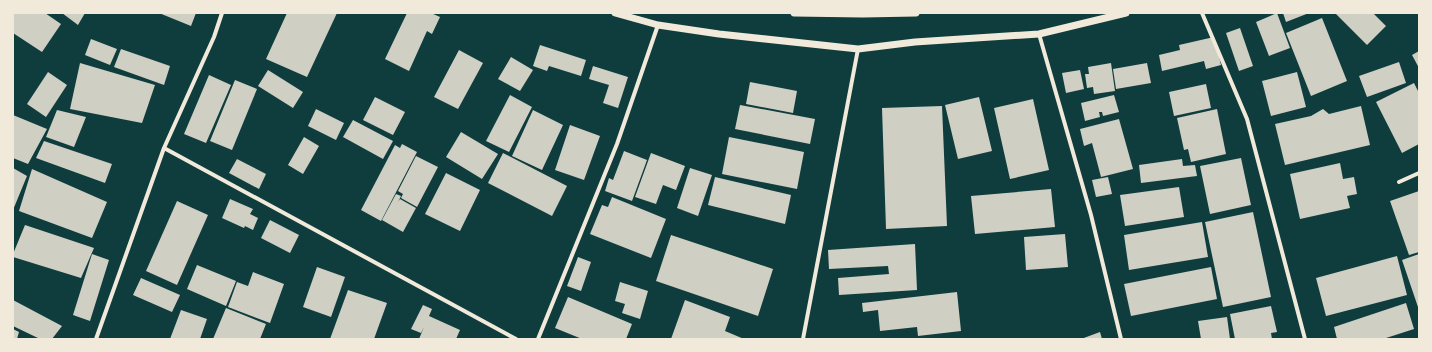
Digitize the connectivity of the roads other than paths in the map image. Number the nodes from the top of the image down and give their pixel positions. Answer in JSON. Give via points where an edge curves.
{"nodes":[{"id":1,"x":222,"y":13,"type":"edge"},
{"id":2,"x":615,"y":13,"type":"edge"},
{"id":3,"x":794,"y":13,"type":"edge"},
{"id":4,"x":916,"y":13,"type":"edge"},
{"id":5,"x":1126,"y":13,"type":"edge"},
{"id":6,"x":1202,"y":13,"type":"edge"},
{"id":7,"x":658,"y":25,"type":"junction"},
{"id":8,"x":1039,"y":34,"type":"junction"},
{"id":9,"x":858,"y":49,"type":"junction"},
{"id":10,"x":164,"y":148,"type":"junction"},
{"id":11,"x":1419,"y":173,"type":"edge"},
{"id":12,"x":1399,"y":182,"type":"dead end"},
{"id":13,"x":96,"y":339,"type":"edge"},
{"id":14,"x":516,"y":339,"type":"edge"},
{"id":15,"x":538,"y":339,"type":"edge"},
{"id":16,"x":803,"y":339,"type":"edge"},
{"id":17,"x":1121,"y":339,"type":"edge"},
{"id":18,"x":1305,"y":339,"type":"edge"}],
"edges":[{"from":1,"to":10,"type":"street","via":[[214,37]]},
{"from":2,"to":7,"type":"street"},
{"from":3,"to":4,"type":"street"},
{"from":5,"to":8,"type":"street"},
{"from":6,"to":18,"type":"street","via":[[1247,119]]},
{"from":7,"to":9,"type":"street"},
{"from":7,"to":15,"type":"street","via":[[617,144]]},
{"from":8,"to":9,"type":"street","via":[[915,42]]},
{"from":8,"to":17,"type":"street","via":[[1091,215]]},
{"from":9,"to":16,"type":"street"},
{"from":10,"to":13,"type":"street"},
{"from":10,"to":14,"type":"street"},
{"from":11,"to":12,"type":"street"}]}
